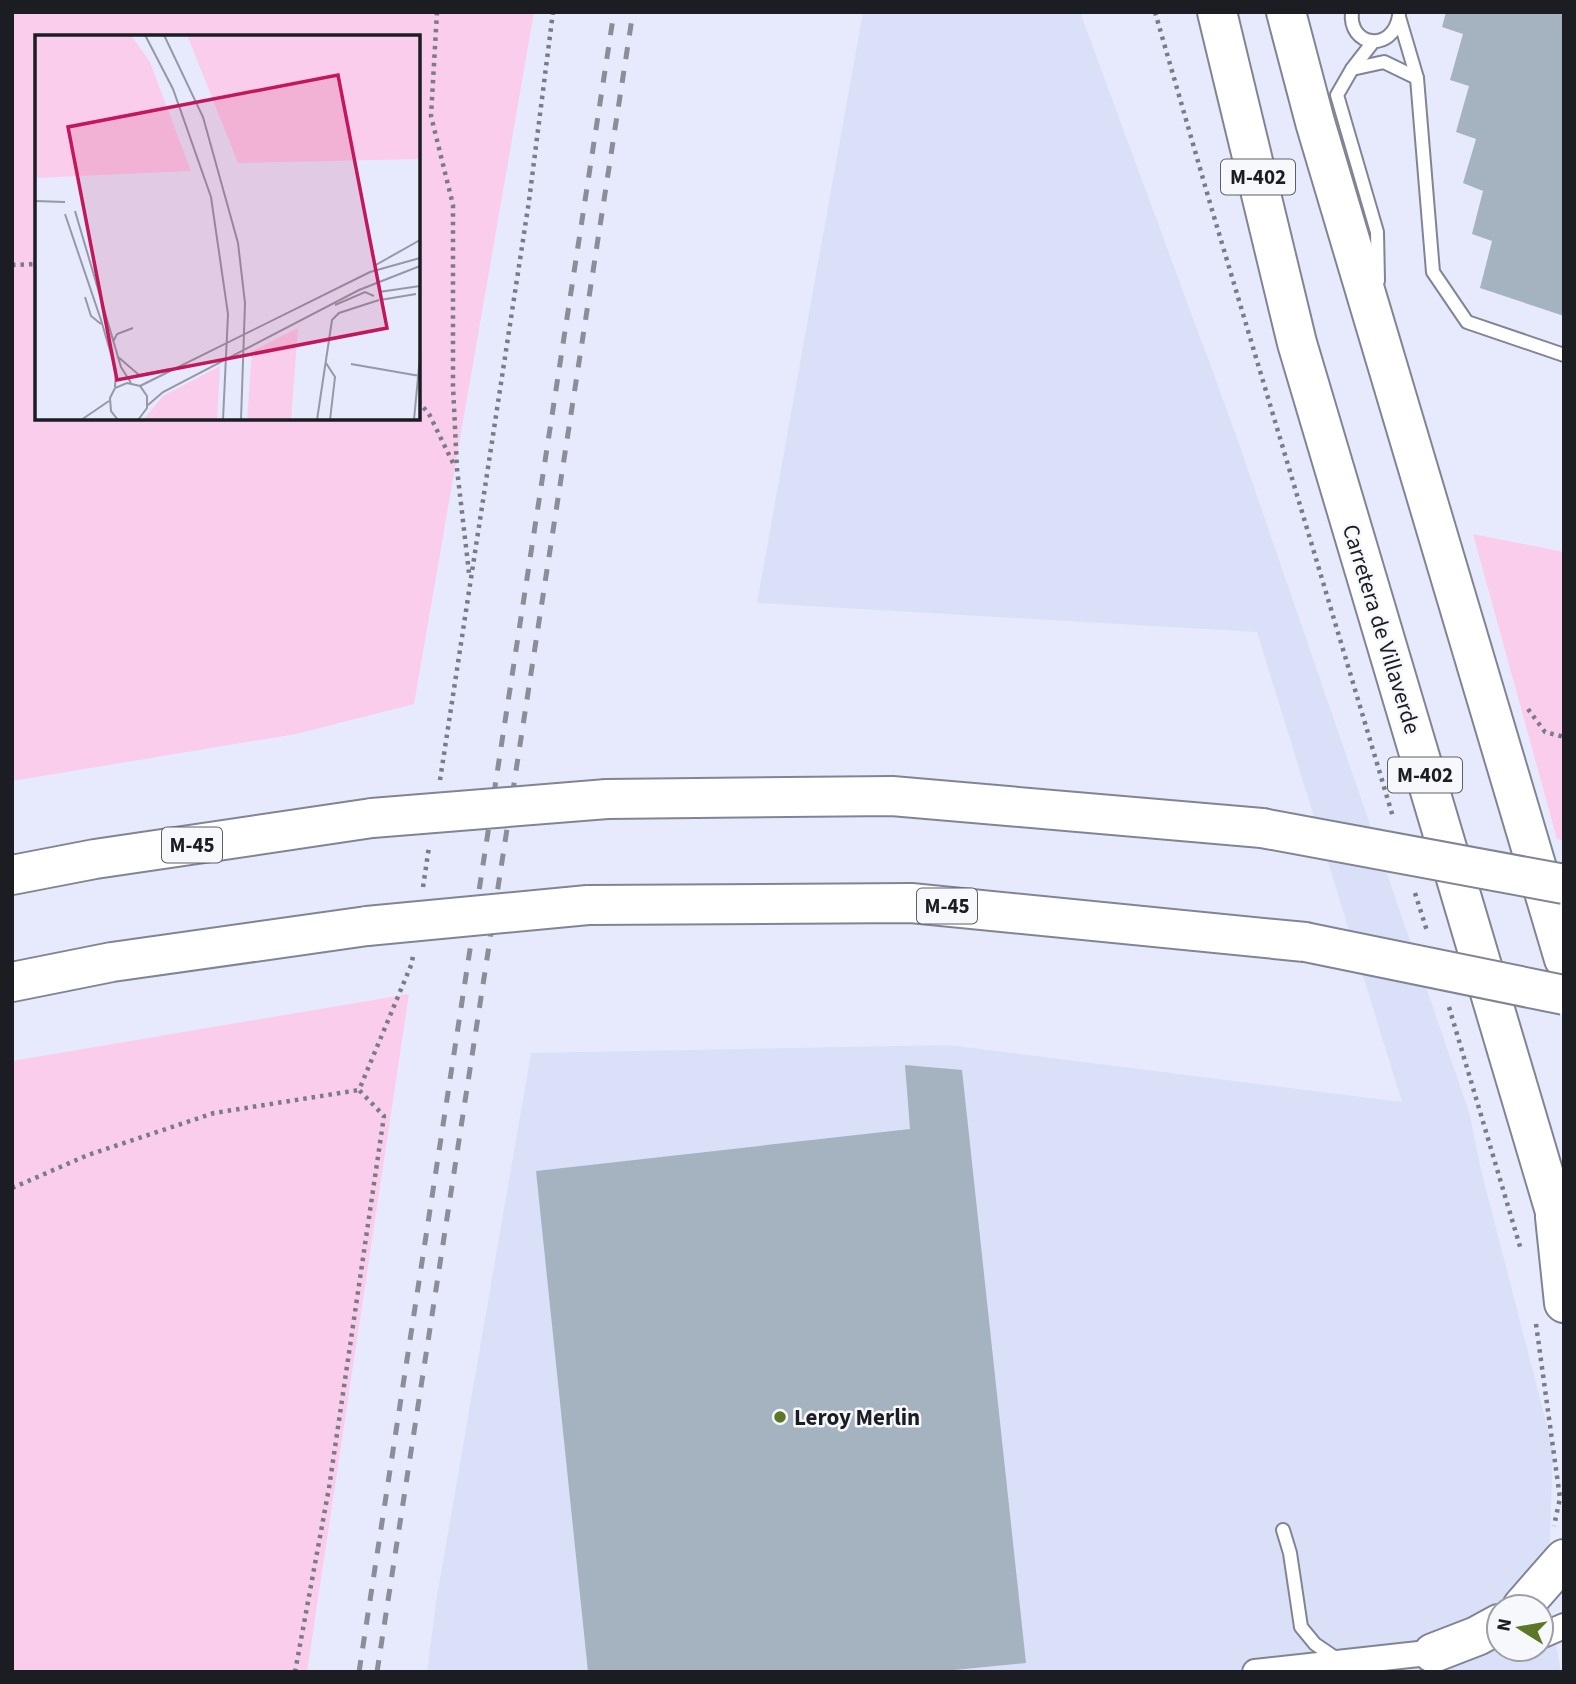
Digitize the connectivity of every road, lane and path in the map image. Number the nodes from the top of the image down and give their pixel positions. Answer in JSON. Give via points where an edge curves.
{"nodes":[{"id":1,"x":437,"y":12,"type":"edge"},
{"id":2,"x":553,"y":12,"type":"edge"},
{"id":3,"x":1155,"y":12,"type":"edge"},
{"id":4,"x":1189,"y":12,"type":"edge"},
{"id":5,"x":1217,"y":12,"type":"edge"},
{"id":6,"x":1286,"y":12,"type":"edge"},
{"id":7,"x":1352,"y":12,"type":"edge"},
{"id":8,"x":1399,"y":15,"type":"edge"},
{"id":9,"x":1373,"y":42,"type":"junction"},
{"id":10,"x":1352,"y":69,"type":"junction"},
{"id":11,"x":1417,"y":78,"type":"junction"},
{"id":12,"x":1212,"y":210,"type":"dead end"},
{"id":13,"x":35,"y":264,"type":"edge"},
{"id":14,"x":12,"y":265,"type":"edge"},
{"id":15,"x":1378,"y":331,"type":"junction"},
{"id":16,"x":1297,"y":343,"type":"junction"},
{"id":17,"x":1564,"y":355,"type":"edge"},
{"id":18,"x":420,"y":403,"type":"edge"},
{"id":19,"x":457,"y":469,"type":"junction"},
{"id":20,"x":470,"y":581,"type":"junction"},
{"id":21,"x":439,"y":785,"type":"dead end"},
{"id":22,"x":430,"y":840,"type":"dead end"},
{"id":23,"x":12,"y":875,"type":"edge"},
{"id":24,"x":1564,"y":884,"type":"edge"},
{"id":25,"x":422,"y":894,"type":"dead end"},
{"id":26,"x":414,"y":949,"type":"dead end"},
{"id":27,"x":1564,"y":959,"type":"edge"},
{"id":28,"x":12,"y":982,"type":"edge"},
{"id":29,"x":1564,"y":995,"type":"edge"},
{"id":30,"x":359,"y":1090,"type":"junction"},
{"id":31,"x":12,"y":1188,"type":"edge"},
{"id":32,"x":1559,"y":1225,"type":"edge"},
{"id":33,"x":1564,"y":1303,"type":"edge"},
{"id":34,"x":1283,"y":1530,"type":"dead end"},
{"id":35,"x":1564,"y":1559,"type":"edge"},
{"id":36,"x":1534,"y":1593,"type":"edge"},
{"id":37,"x":1485,"y":1632,"type":"edge"},
{"id":38,"x":1485,"y":1647,"type":"edge"},
{"id":39,"x":1433,"y":1653,"type":"junction"},
{"id":40,"x":1343,"y":1663,"type":"junction"},
{"id":41,"x":295,"y":1672,"type":"edge"},
{"id":42,"x":1255,"y":1672,"type":"edge"}],
"edges":[{"from":1,"to":19,"type":"path","via":[[431,117],[453,205]]},
{"from":2,"to":20,"type":"path","via":[[529,201]]},
{"from":3,"to":12,"type":"path"},
{"from":4,"to":16,"type":"highway","via":[[1252,225]]},
{"from":5,"to":16,"type":"highway","name":"Carretera de Villaverde","number":"M-402"},
{"from":6,"to":15,"type":"highway","number":"M-402"},
{"from":7,"to":9,"type":"lane","via":[[1353,28]]},
{"from":8,"to":9,"type":"lane","via":[[1392,35]]},
{"from":8,"to":11,"type":"lane"},
{"from":9,"to":10,"type":"lane"},
{"from":10,"to":11,"type":"lane","via":[[1384,62]]},
{"from":10,"to":15,"type":"lane","via":[[1337,95],[1377,232]]},
{"from":11,"to":17,"type":"lane","via":[[1433,272],[1467,322]]},
{"from":13,"to":14,"type":"path"},
{"from":15,"to":27,"type":"highway","number":"M-402"},
{"from":16,"to":32,"type":"highway","name":"Carretera de Villaverde","number":"M-402"},
{"from":18,"to":19,"type":"path"},
{"from":19,"to":20,"type":"path"},
{"from":20,"to":21,"type":"path"},
{"from":22,"to":25,"type":"path"},
{"from":23,"to":24,"type":"highway","number":"M-45","bridge":true,"via":[[372,818],[607,799],[892,796],[1262,828]]},
{"from":26,"to":30,"type":"path"},
{"from":28,"to":29,"type":"highway","number":"M-45","bridge":true,"via":[[112,962],[367,926],[588,905],[911,903],[1305,942]]},
{"from":30,"to":31,"type":"path","via":[[214,1113],[88,1155]]},
{"from":30,"to":41,"type":"path","via":[[384,1116],[329,1488]]},
{"from":32,"to":33,"type":"highway","name":"Carretera de Villaverde"},
{"from":34,"to":40,"type":"lane","via":[[1301,1627],[1315,1644]]},
{"from":35,"to":36,"type":"highway"},
{"from":37,"to":39,"type":"highway"},
{"from":38,"to":39,"type":"street"},
{"from":39,"to":40,"type":"street"},
{"from":40,"to":42,"type":"street"}]}
